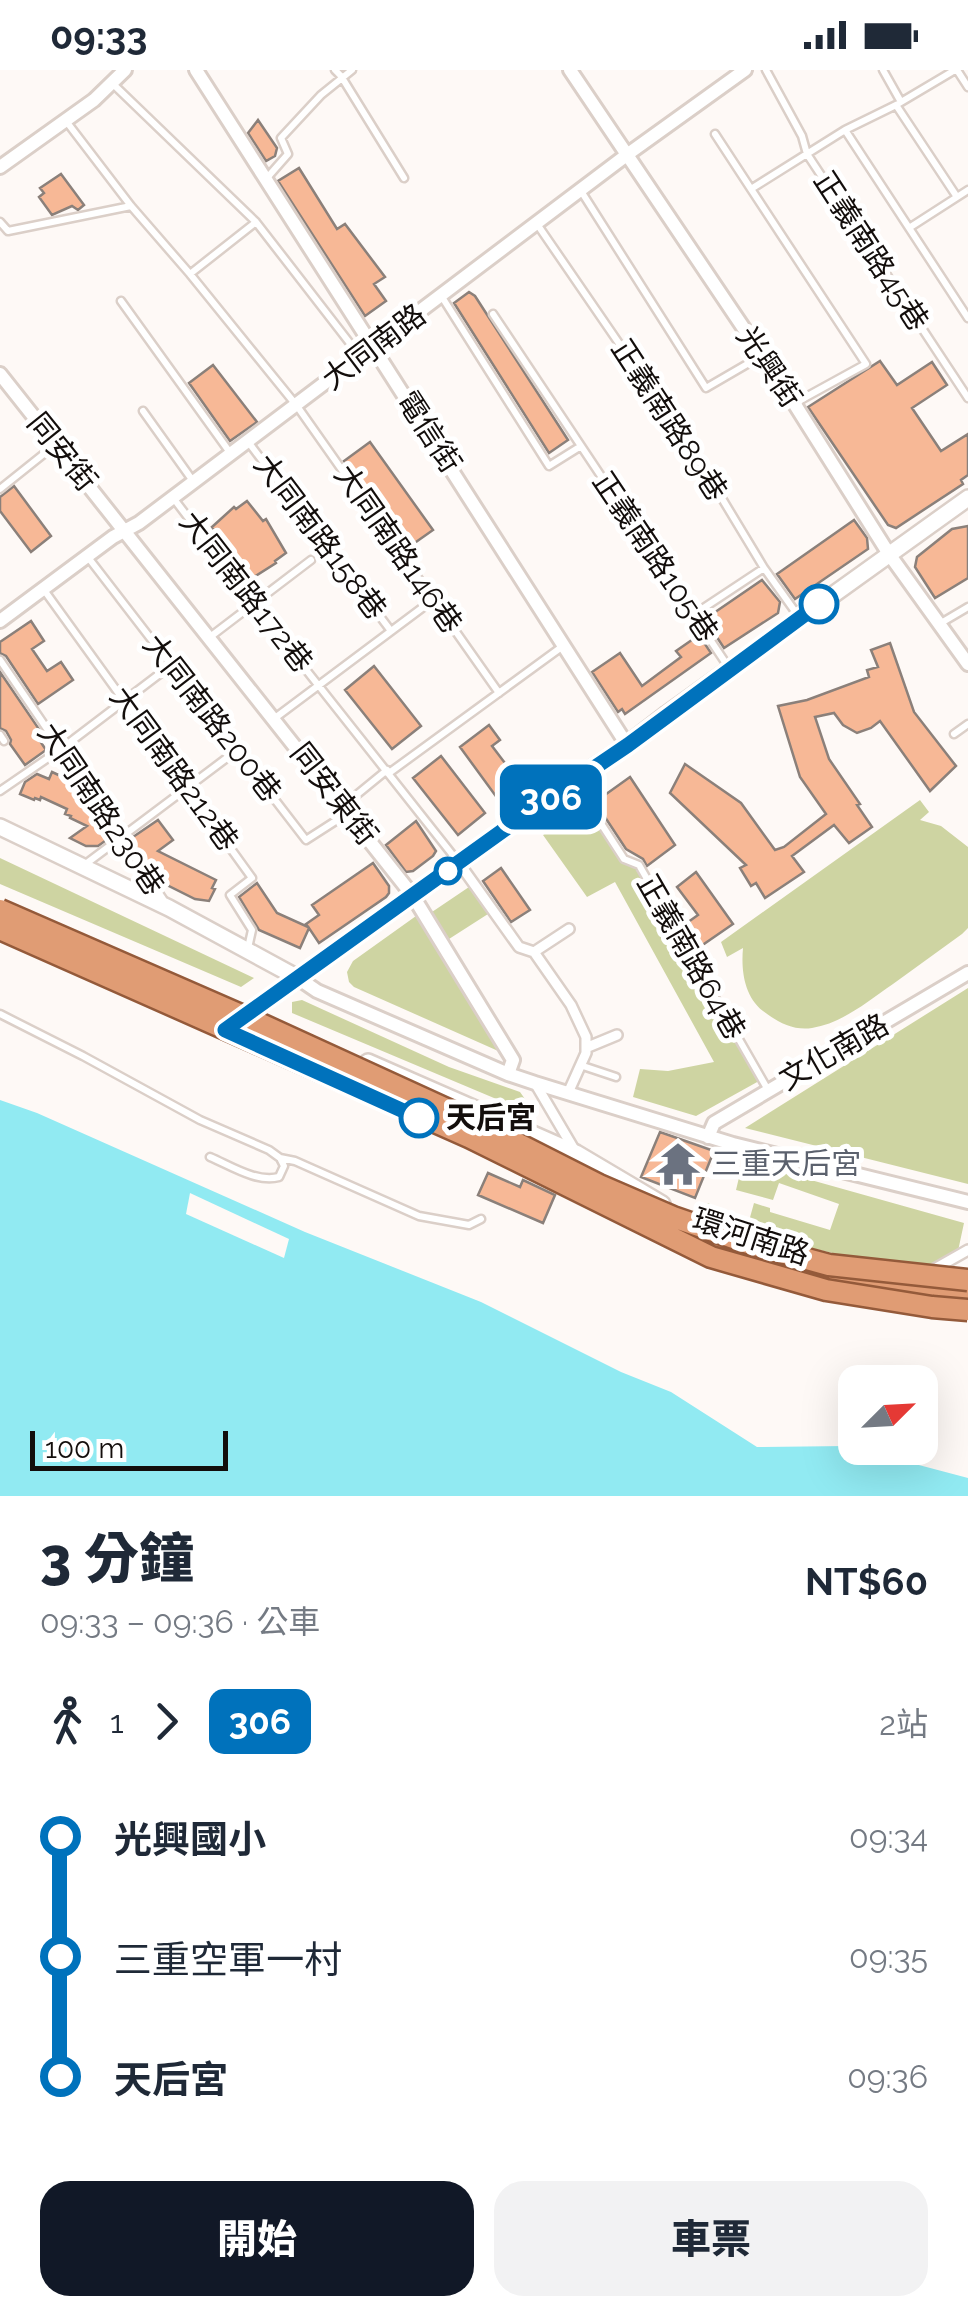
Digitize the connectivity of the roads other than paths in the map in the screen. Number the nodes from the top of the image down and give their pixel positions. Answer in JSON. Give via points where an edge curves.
{"nodes":[{"id":1,"x":125,"y":70,"type":"edge"},
{"id":2,"x":196,"y":70,"type":"edge"},
{"id":3,"x":352,"y":70,"type":"edge"},
{"id":4,"x":570,"y":70,"type":"edge"},
{"id":5,"x":745,"y":70,"type":"edge"},
{"id":6,"x":766,"y":70,"type":"edge"},
{"id":7,"x":883,"y":70,"type":"edge"},
{"id":8,"x":956,"y":70,"type":"edge"},
{"id":9,"x":338,"y":73,"type":"edge"},
{"id":10,"x":112,"y":83,"type":"junction"},
{"id":11,"x":968,"y":87,"type":"edge"},
{"id":12,"x":899,"y":103,"type":"junction"},
{"id":13,"x":65,"y":120,"type":"junction"},
{"id":14,"x":845,"y":130,"type":"junction"},
{"id":15,"x":715,"y":134,"type":"dead end"},
{"id":16,"x":628,"y":154,"type":"junction"},
{"id":17,"x":808,"y":154,"type":"junction"},
{"id":18,"x":1,"y":166,"type":"edge"},
{"id":19,"x":404,"y":178,"type":"dead end"},
{"id":20,"x":265,"y":180,"type":"junction"},
{"id":21,"x":581,"y":190,"type":"junction"},
{"id":22,"x":751,"y":190,"type":"junction"},
{"id":23,"x":968,"y":190,"type":"edge"},
{"id":24,"x":956,"y":198,"type":"junction"},
{"id":25,"x":131,"y":206,"type":"junction"},
{"id":26,"x":0,"y":222,"type":"edge"},
{"id":27,"x":256,"y":222,"type":"junction"},
{"id":28,"x":537,"y":223,"type":"junction"},
{"id":29,"x":909,"y":228,"type":"junction"},
{"id":30,"x":8,"y":232,"type":"junction"},
{"id":31,"x":0,"y":236,"type":"edge"},
{"id":32,"x":190,"y":274,"type":"junction"},
{"id":33,"x":441,"y":296,"type":"junction"},
{"id":34,"x":121,"y":301,"type":"dead end"},
{"id":35,"x":493,"y":314,"type":"dead end"},
{"id":36,"x":968,"y":318,"type":"edge"},
{"id":37,"x":374,"y":347,"type":"junction"},
{"id":38,"x":762,"y":356,"type":"junction"},
{"id":39,"x":361,"y":357,"type":"junction"},
{"id":40,"x":0,"y":374,"type":"edge"},
{"id":41,"x":968,"y":398,"type":"edge"},
{"id":42,"x":794,"y":404,"type":"junction"},
{"id":43,"x":297,"y":406,"type":"junction"},
{"id":44,"x":143,"y":411,"type":"dead end"},
{"id":45,"x":248,"y":442,"type":"junction"},
{"id":46,"x":56,"y":444,"type":"junction"},
{"id":47,"x":581,"y":446,"type":"junction"},
{"id":48,"x":231,"y":454,"type":"junction"},
{"id":49,"x":194,"y":482,"type":"junction"},
{"id":50,"x":0,"y":490,"type":"edge"},
{"id":51,"x":174,"y":498,"type":"junction"},
{"id":52,"x":968,"y":498,"type":"edge"},
{"id":53,"x":125,"y":531,"type":"junction"},
{"id":54,"x":890,"y":554,"type":"junction"},
{"id":55,"x":87,"y":556,"type":"junction"},
{"id":56,"x":312,"y":560,"type":"dead end"},
{"id":57,"x":764,"y":568,"type":"junction"},
{"id":58,"x":43,"y":589,"type":"junction"},
{"id":59,"x":434,"y":599,"type":"junction"},
{"id":60,"x":254,"y":604,"type":"junction"},
{"id":61,"x":968,"y":606,"type":"edge"},
{"id":62,"x":693,"y":615,"type":"junction"},
{"id":63,"x":800,"y":618,"type":"junction"},
{"id":64,"x":0,"y":620,"type":"edge"},
{"id":65,"x":941,"y":623,"type":"junction"},
{"id":66,"x":391,"y":632,"type":"junction"},
{"id":67,"x":210,"y":637,"type":"junction"},
{"id":68,"x":564,"y":645,"type":"junction"},
{"id":69,"x":0,"y":660,"type":"edge"},
{"id":70,"x":968,"y":664,"type":"edge"},
{"id":71,"x":170,"y":666,"type":"junction"},
{"id":72,"x":730,"y":669,"type":"junction"},
{"id":73,"x":318,"y":686,"type":"junction"},
{"id":74,"x":499,"y":693,"type":"junction"},
{"id":75,"x":125,"y":699,"type":"junction"},
{"id":76,"x":275,"y":718,"type":"junction"},
{"id":77,"x":968,"y":724,"type":"edge"},
{"id":78,"x":954,"y":734,"type":"dead end"},
{"id":79,"x":628,"y":745,"type":"junction"},
{"id":80,"x":60,"y":748,"type":"junction"},
{"id":81,"x":236,"y":751,"type":"junction"},
{"id":82,"x":388,"y":771,"type":"junction"},
{"id":83,"x":573,"y":781,"type":"junction"},
{"id":84,"x":188,"y":788,"type":"junction"},
{"id":85,"x":0,"y":791,"type":"edge"},
{"id":86,"x":346,"y":809,"type":"junction"},
{"id":87,"x":0,"y":828,"type":"edge"},
{"id":88,"x":121,"y":838,"type":"junction"},
{"id":89,"x":459,"y":863,"type":"junction"},
{"id":90,"x":82,"y":867,"type":"junction"},
{"id":91,"x":413,"y":896,"type":"junction"},
{"id":92,"x":0,"y":907,"type":"edge"},
{"id":93,"x":169,"y":908,"type":"junction"},
{"id":94,"x":0,"y":929,"type":"edge"},
{"id":95,"x":569,"y":929,"type":"dead end"},
{"id":96,"x":248,"y":949,"type":"junction"},
{"id":97,"x":534,"y":952,"type":"junction"},
{"id":98,"x":968,"y":973,"type":"edge"},
{"id":99,"x":298,"y":978,"type":"junction"},
{"id":100,"x":251,"y":1012,"type":"junction"},
{"id":101,"x":0,"y":1014,"type":"edge"},
{"id":102,"x":225,"y":1030,"type":"junction"},
{"id":103,"x":617,"y":1035,"type":"dead end"},
{"id":104,"x":588,"y":1047,"type":"junction"},
{"id":105,"x":580,"y":1065,"type":"junction"},
{"id":106,"x":508,"y":1074,"type":"junction"},
{"id":107,"x":616,"y":1078,"type":"dead end"},
{"id":108,"x":535,"y":1083,"type":"junction"},
{"id":109,"x":768,"y":1091,"type":"junction"},
{"id":110,"x":568,"y":1093,"type":"junction"},
{"id":111,"x":708,"y":1137,"type":"junction"},
{"id":112,"x":576,"y":1154,"type":"junction"},
{"id":113,"x":210,"y":1157,"type":"dead end"},
{"id":114,"x":280,"y":1158,"type":"junction"},
{"id":115,"x":536,"y":1170,"type":"junction"},
{"id":116,"x":968,"y":1202,"type":"edge"},
{"id":117,"x":481,"y":1219,"type":"dead end"},
{"id":118,"x":968,"y":1250,"type":"edge"},
{"id":119,"x":918,"y":1279,"type":"junction"},
{"id":120,"x":968,"y":1283,"type":"edge"},
{"id":121,"x":968,"y":1297,"type":"edge"},
{"id":122,"x":968,"y":1310,"type":"edge"},
{"id":123,"x":968,"y":1318,"type":"edge"}],
"edges":[{"from":1,"to":10,"type":"street"},
{"from":2,"to":20,"type":"street","name":"電信街"},
{"from":3,"to":9,"type":"lane"},
{"from":4,"to":16,"type":"street","name":"光興街"},
{"from":5,"to":16,"type":"street","name":"大同南路"},
{"from":6,"to":17,"type":"lane","name":"正義南路45巷"},
{"from":7,"to":12,"type":"lane"},
{"from":8,"to":11,"type":"lane"},
{"from":8,"to":12,"type":"lane"},
{"from":9,"to":19,"type":"lane"},
{"from":9,"to":20,"type":"lane","via":[[282,138],[288,154]]},
{"from":10,"to":13,"type":"street"},
{"from":10,"to":27,"type":"lane"},
{"from":12,"to":14,"type":"lane"},
{"from":12,"to":24,"type":"lane"},
{"from":13,"to":18,"type":"street"},
{"from":13,"to":25,"type":"lane","name":"大同南路146巷"},
{"from":14,"to":17,"type":"lane"},
{"from":14,"to":29,"type":"lane"},
{"from":15,"to":22,"type":"lane"},
{"from":16,"to":21,"type":"street","name":"大同南路"},
{"from":16,"to":38,"type":"street","name":"光興街"},
{"from":17,"to":22,"type":"lane"},
{"from":17,"to":41,"type":"lane","name":"正義南路45巷"},
{"from":20,"to":37,"type":"street","name":"電信街"},
{"from":21,"to":28,"type":"street","name":"大同南路"},
{"from":21,"to":38,"type":"lane","via":[[706,388]]},
{"from":22,"to":42,"type":"lane","via":[[866,364]]},
{"from":23,"to":24,"type":"lane"},
{"from":24,"to":29,"type":"lane"},
{"from":25,"to":30,"type":"lane"},
{"from":25,"to":32,"type":"lane","name":"大同南路146巷"},
{"from":26,"to":30,"type":"lane"},
{"from":27,"to":32,"type":"lane"},
{"from":27,"to":39,"type":"lane"},
{"from":28,"to":33,"type":"street","name":"大同南路"},
{"from":28,"to":57,"type":"lane","name":"正義南路89巷"},
{"from":29,"to":36,"type":"lane"},
{"from":30,"to":31,"type":"lane"},
{"from":32,"to":43,"type":"lane","name":"大同南路146巷"},
{"from":33,"to":37,"type":"street","name":"大同南路"},
{"from":33,"to":47,"type":"lane","via":[[548,466]]},
{"from":34,"to":48,"type":"lane"},
{"from":35,"to":47,"type":"lane","name":"正義南路105巷"},
{"from":37,"to":39,"type":"street","name":"大同南路"},
{"from":37,"to":68,"type":"street","name":"電信街"},
{"from":38,"to":42,"type":"street","name":"光興街"},
{"from":39,"to":43,"type":"street","name":"大同南路"},
{"from":40,"to":46,"type":"street","name":"同安街"},
{"from":42,"to":54,"type":"street","name":"光興街"},
{"from":43,"to":45,"type":"street","name":"大同南路"},
{"from":43,"to":59,"type":"lane","name":"大同南路146巷"},
{"from":44,"to":49,"type":"lane"},
{"from":45,"to":48,"type":"street","name":"大同南路"},
{"from":45,"to":66,"type":"lane","name":"大同南路158巷"},
{"from":46,"to":50,"type":"lane"},
{"from":46,"to":53,"type":"street","name":"同安街"},
{"from":47,"to":62,"type":"lane","name":"正義南路105巷"},
{"from":48,"to":49,"type":"street","name":"大同南路"},
{"from":49,"to":51,"type":"street","name":"大同南路"},
{"from":51,"to":53,"type":"street","name":"大同南路"},
{"from":51,"to":60,"type":"lane","name":"大同南路172巷"},
{"from":52,"to":54,"type":"street"},
{"from":53,"to":55,"type":"street","name":"大同南路"},
{"from":53,"to":67,"type":"street","name":"同安東街"},
{"from":54,"to":63,"type":"street"},
{"from":54,"to":65,"type":"street","name":"光興街"},
{"from":55,"to":58,"type":"street","name":"大同南路"},
{"from":55,"to":71,"type":"lane","name":"大同南路200巷"},
{"from":56,"to":60,"type":"lane"},
{"from":57,"to":62,"type":"lane"},
{"from":57,"to":63,"type":"lane","name":"正義南路89巷"},
{"from":58,"to":64,"type":"street","name":"大同南路"},
{"from":58,"to":75,"type":"lane","name":"大同南路212巷"},
{"from":59,"to":66,"type":"lane","name":"大同南路172巷"},
{"from":59,"to":74,"type":"lane","name":"大同南路146巷"},
{"from":60,"to":67,"type":"lane"},
{"from":60,"to":73,"type":"lane","name":"大同南路172巷"},
{"from":61,"to":65,"type":"lane"},
{"from":62,"to":72,"type":"lane","name":"正義南路105巷"},
{"from":63,"to":72,"type":"street"},
{"from":65,"to":70,"type":"street","name":"光興街"},
{"from":66,"to":73,"type":"lane","name":"大同南路172巷"},
{"from":67,"to":76,"type":"street","name":"同安東街"},
{"from":68,"to":74,"type":"lane"},
{"from":68,"to":79,"type":"street","name":"電信街"},
{"from":69,"to":80,"type":"lane","name":"大同南路230巷"},
{"from":71,"to":75,"type":"lane"},
{"from":71,"to":81,"type":"lane","name":"大同南路200巷"},
{"from":72,"to":79,"type":"street"},
{"from":73,"to":76,"type":"lane","name":"大同南路172巷"},
{"from":73,"to":82,"type":"lane","name":"大同南路172巷"},
{"from":74,"to":82,"type":"lane"},
{"from":75,"to":80,"type":"lane"},
{"from":75,"to":84,"type":"lane","name":"大同南路212巷"},
{"from":76,"to":86,"type":"street","name":"同安東街"},
{"from":77,"to":78,"type":"lane"},
{"from":79,"to":83,"type":"street"},
{"from":80,"to":85,"type":"lane"},
{"from":80,"to":88,"type":"lane","name":"大同南路230巷"},
{"from":81,"to":84,"type":"lane"},
{"from":81,"to":86,"type":"lane","name":"大同南路200巷","via":[[306,840]]},
{"from":82,"to":86,"type":"lane"},
{"from":82,"to":89,"type":"lane","name":"大同南路172巷"},
{"from":83,"to":89,"type":"street"},
{"from":83,"to":109,"type":"lane","name":"正義南路64巷","via":[[624,859],[640,866]]},
{"from":84,"to":88,"type":"lane"},
{"from":84,"to":96,"type":"lane","name":"大同南路212巷","via":[[252,878],[230,895],[252,930]]},
{"from":86,"to":91,"type":"street","name":"同安東街"},
{"from":87,"to":90,"type":"street"},
{"from":88,"to":90,"type":"lane"},
{"from":88,"to":93,"type":"lane","name":"大同南路230巷"},
{"from":89,"to":91,"type":"street"},
{"from":89,"to":97,"type":"street","via":[[519,947]]},
{"from":90,"to":93,"type":"street"},
{"from":91,"to":99,"type":"street"},
{"from":91,"to":106,"type":"street","name":"同安東街","via":[[513,1060]]},
{"from":92,"to":100,"type":"street","name":"環河南路"},
{"from":92,"to":120,"type":"highway","bridge":true,"via":[[672,1217],[830,1265]]},
{"from":93,"to":96,"type":"street"},
{"from":94,"to":102,"type":"street"},
{"from":94,"to":115,"type":"highway","bridge":true},
{"from":95,"to":97,"type":"street"},
{"from":96,"to":99,"type":"street"},
{"from":97,"to":104,"type":"street","via":[[570,1005]]},
{"from":98,"to":109,"type":"street","name":"文化南路"},
{"from":99,"to":100,"type":"street"},
{"from":99,"to":106,"type":"street"},
{"from":100,"to":102,"type":"street"},
{"from":100,"to":112,"type":"street","name":"環河南路"},
{"from":101,"to":114,"type":"lane"},
{"from":102,"to":123,"type":"street","via":[[737,1274],[860,1306]]},
{"from":103,"to":104,"type":"street"},
{"from":104,"to":105,"type":"street"},
{"from":105,"to":107,"type":"lane"},
{"from":105,"to":110,"type":"street"},
{"from":106,"to":108,"type":"street"},
{"from":108,"to":110,"type":"street"},
{"from":108,"to":112,"type":"street"},
{"from":109,"to":111,"type":"street","name":"文化南路","via":[[714,1123]]},
{"from":110,"to":111,"type":"street"},
{"from":111,"to":116,"type":"street"},
{"from":112,"to":119,"type":"street","name":"環河南路","via":[[688,1219],[854,1269]]},
{"from":113,"to":114,"type":"lane","via":[[272,1180],[283,1172]]},
{"from":114,"to":117,"type":"lane","via":[[420,1216],[469,1226]]},
{"from":115,"to":121,"type":"highway","bridge":true,"via":[[774,1264],[843,1282]]},
{"from":115,"to":122,"type":"highway","bridge":true,"via":[[710,1257],[826,1290]]},
{"from":118,"to":119,"type":"street"},
{"from":119,"to":120,"type":"street","name":"環河南路"}]}
